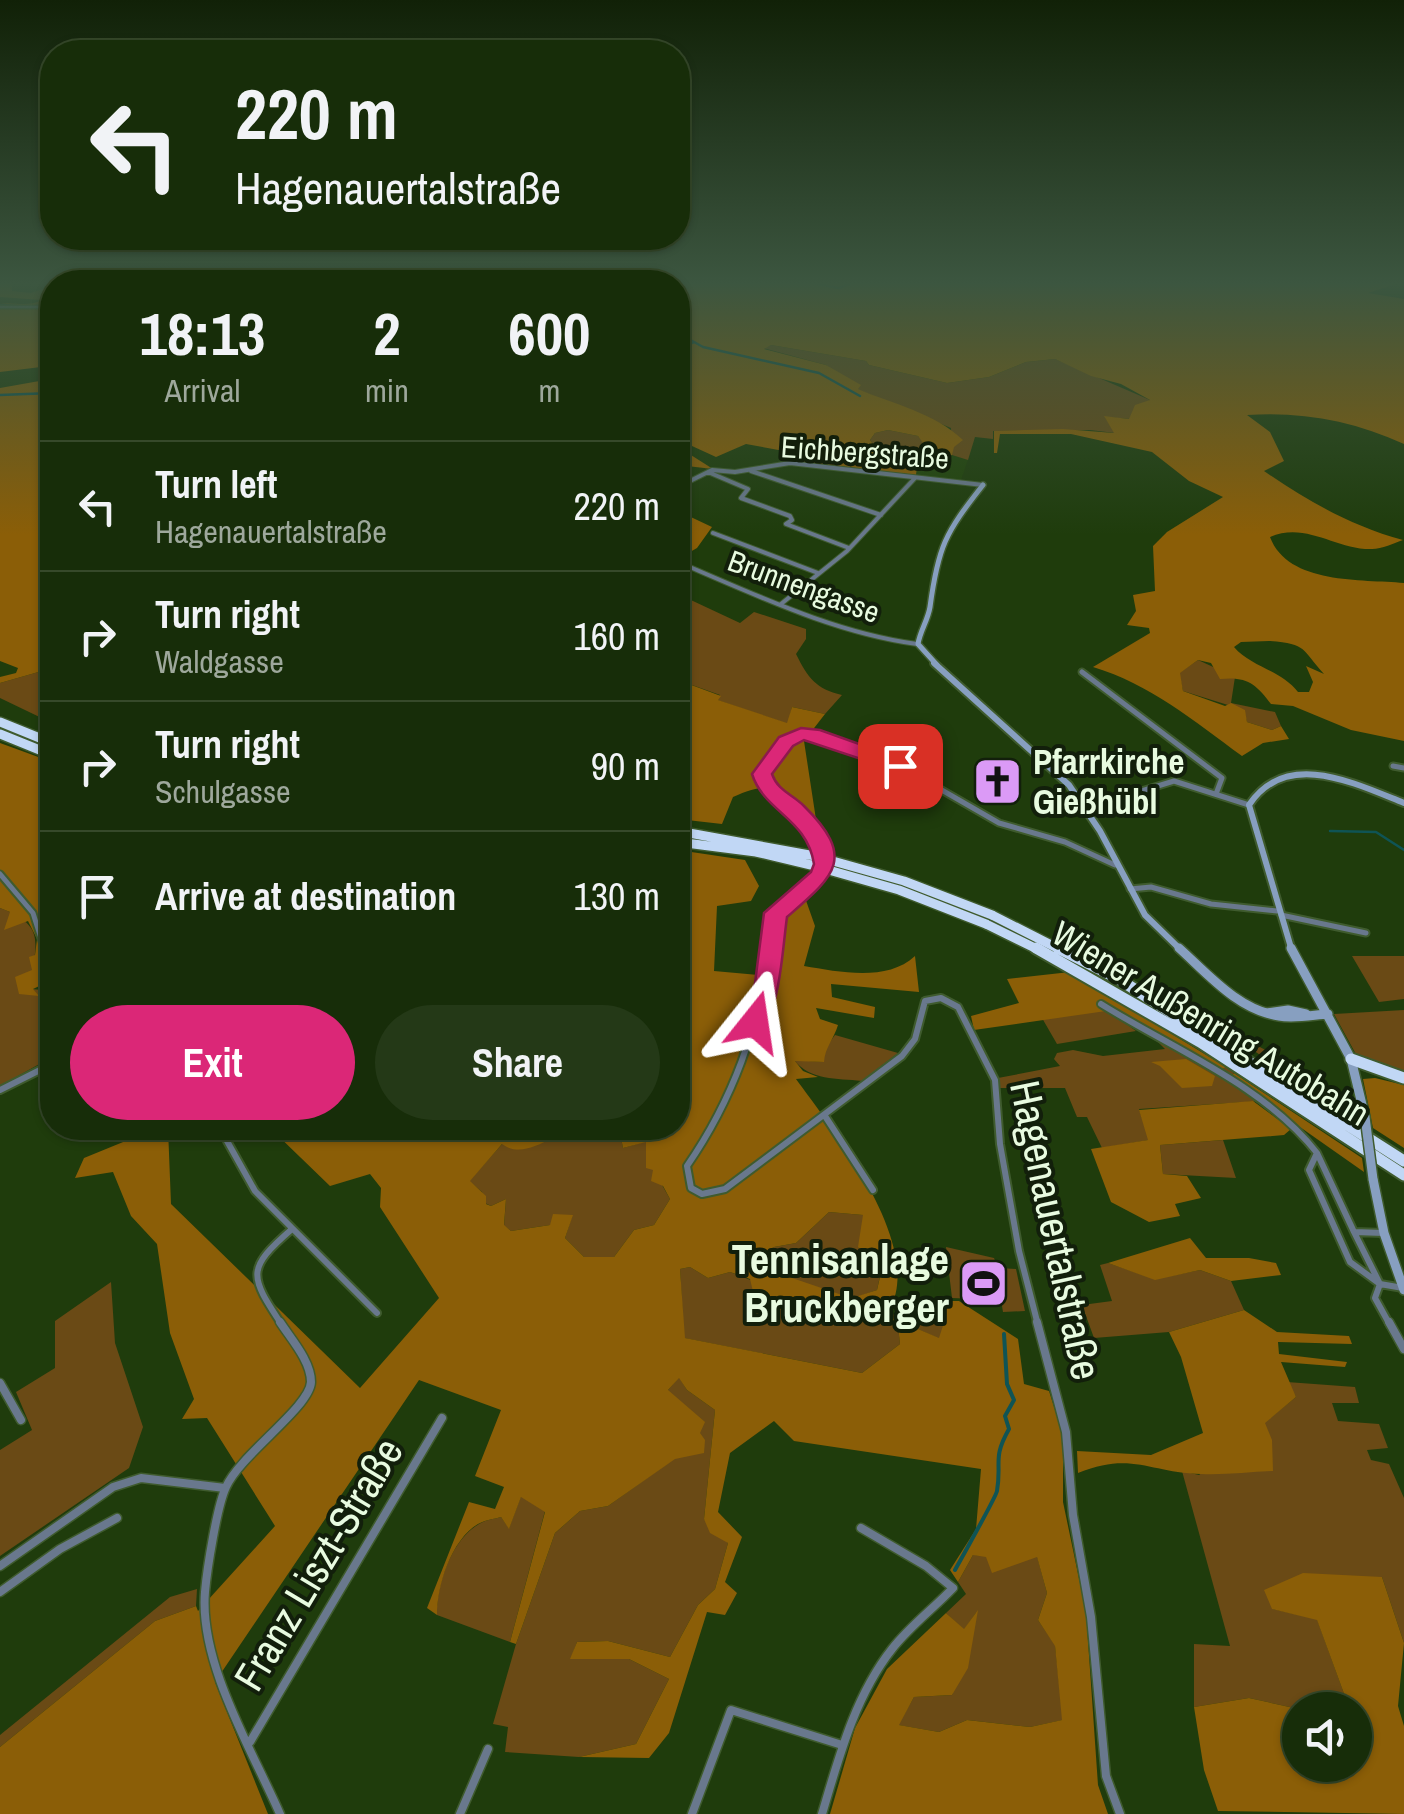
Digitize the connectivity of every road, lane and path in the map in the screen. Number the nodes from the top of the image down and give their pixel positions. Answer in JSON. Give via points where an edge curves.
{"nodes":[{"id":1,"x":748,"y":470,"type":"junction"},
{"id":2,"x":708,"y":472,"type":"junction"},
{"id":3,"x":916,"y":478,"type":"junction"},
{"id":4,"x":690,"y":481,"type":"edge"},
{"id":5,"x":983,"y":485,"type":"joint"},
{"id":6,"x":881,"y":515,"type":"junction"},
{"id":7,"x":713,"y":534,"type":"dead end"},
{"id":8,"x":850,"y":548,"type":"junction"},
{"id":9,"x":690,"y":567,"type":"edge"},
{"id":10,"x":818,"y":573,"type":"junction"},
{"id":11,"x":782,"y":604,"type":"junction"},
{"id":12,"x":917,"y":644,"type":"junction"},
{"id":13,"x":1082,"y":672,"type":"dead end"},
{"id":14,"x":0,"y":722,"type":"edge"},
{"id":15,"x":0,"y":734,"type":"edge"},
{"id":16,"x":40,"y":737,"type":"edge"},
{"id":17,"x":40,"y":749,"type":"edge"},
{"id":18,"x":1393,"y":766,"type":"dead end"},
{"id":19,"x":1404,"y":768,"type":"edge"},
{"id":20,"x":1216,"y":794,"type":"junction"},
{"id":21,"x":1404,"y":803,"type":"edge"},
{"id":22,"x":1249,"y":805,"type":"junction"},
{"id":23,"x":1086,"y":808,"type":"junction"},
{"id":24,"x":690,"y":834,"type":"edge"},
{"id":25,"x":690,"y":844,"type":"edge"},
{"id":26,"x":813,"y":860,"type":"junction"},
{"id":27,"x":1115,"y":865,"type":"junction"},
{"id":28,"x":0,"y":874,"type":"edge"},
{"id":29,"x":1130,"y":890,"type":"junction"},
{"id":30,"x":1278,"y":913,"type":"junction"},
{"id":31,"x":989,"y":920,"type":"junction"},
{"id":32,"x":40,"y":933,"type":"edge"},
{"id":33,"x":1366,"y":933,"type":"dead end"},
{"id":34,"x":1101,"y":1004,"type":"dead end"},
{"id":35,"x":1328,"y":1014,"type":"junction"},
{"id":36,"x":1351,"y":1059,"type":"junction"},
{"id":37,"x":1374,"y":1069,"type":"junction"},
{"id":38,"x":40,"y":1070,"type":"edge"},
{"id":39,"x":1356,"y":1074,"type":"junction"},
{"id":40,"x":1404,"y":1078,"type":"edge"},
{"id":41,"x":0,"y":1090,"type":"edge"},
{"id":42,"x":825,"y":1116,"type":"junction"},
{"id":43,"x":227,"y":1141,"type":"dead end"},
{"id":44,"x":1316,"y":1152,"type":"junction"},
{"id":45,"x":1404,"y":1161,"type":"edge"},
{"id":46,"x":1404,"y":1175,"type":"edge"},
{"id":47,"x":873,"y":1190,"type":"dead end"},
{"id":48,"x":292,"y":1230,"type":"junction"},
{"id":49,"x":1354,"y":1232,"type":"junction"},
{"id":50,"x":1384,"y":1233,"type":"junction"},
{"id":51,"x":1380,"y":1284,"type":"junction"},
{"id":52,"x":1404,"y":1288,"type":"edge"},
{"id":53,"x":377,"y":1313,"type":"dead end"},
{"id":54,"x":1404,"y":1349,"type":"edge"},
{"id":55,"x":0,"y":1383,"type":"edge"},
{"id":56,"x":442,"y":1418,"type":"dead end"},
{"id":57,"x":21,"y":1420,"type":"dead end"},
{"id":58,"x":225,"y":1488,"type":"junction"},
{"id":59,"x":118,"y":1518,"type":"dead end"},
{"id":60,"x":862,"y":1528,"type":"dead end"},
{"id":61,"x":0,"y":1566,"type":"edge"},
{"id":62,"x":0,"y":1592,"type":"edge"},
{"id":63,"x":249,"y":1744,"type":"junction"},
{"id":64,"x":842,"y":1745,"type":"junction"},
{"id":65,"x":488,"y":1749,"type":"dead end"},
{"id":66,"x":280,"y":1814,"type":"edge"},
{"id":67,"x":460,"y":1814,"type":"edge"},
{"id":68,"x":692,"y":1814,"type":"edge"},
{"id":69,"x":822,"y":1814,"type":"edge"},
{"id":70,"x":1120,"y":1814,"type":"edge"}],
"edges":[{"from":1,"to":2,"type":"street","name":"Eichbergstraße"},
{"from":1,"to":3,"type":"street","name":"Eichbergstraße","via":[[790,463]]},
{"from":1,"to":6,"type":"street"},
{"from":2,"to":4,"type":"street","name":"Eichbergstraße"},
{"from":2,"to":8,"type":"street","via":[[748,488],[741,498],[790,516],[786,524]]},
{"from":3,"to":5,"type":"street","name":"Eichbergstraße"},
{"from":3,"to":6,"type":"street"},
{"from":5,"to":12,"type":"street","via":[[939,554]]},
{"from":6,"to":8,"type":"street"},
{"from":7,"to":10,"type":"street"},
{"from":8,"to":10,"type":"street"},
{"from":9,"to":11,"type":"street","name":"Brunnengasse"},
{"from":10,"to":11,"type":"street"},
{"from":11,"to":12,"type":"street","name":"Brunnengasse"},
{"from":12,"to":23,"type":"street"},
{"from":13,"to":20,"type":"street","via":[[1222,778]]},
{"from":14,"to":16,"type":"highway"},
{"from":15,"to":17,"type":"highway"},
{"from":18,"to":19,"type":"street"},
{"from":20,"to":22,"type":"street"},
{"from":20,"to":23,"type":"street","via":[[1174,781]]},
{"from":21,"to":22,"type":"street","via":[[1346,782],[1301,775],[1258,788]]},
{"from":22,"to":30,"type":"street"},
{"from":23,"to":27,"type":"street"},
{"from":24,"to":26,"type":"highway"},
{"from":25,"to":26,"type":"highway"},
{"from":26,"to":31,"type":"highway","bridge":true},
{"from":27,"to":29,"type":"street"},
{"from":27,"to":42,"type":"street","name":"Hagenauertalstraße","via":[[1000,823],[900,766],[813,735],[786,741],[762,774],[767,788],[813,832],[825,864],[776,913],[767,983],[735,1092],[687,1166],[689,1188],[711,1196]]},
{"from":28,"to":32,"type":"street","via":[[28,902]]},
{"from":29,"to":30,"type":"street","via":[[1151,887]]},
{"from":29,"to":35,"type":"street","via":[[1145,916],[1238,1000],[1282,1017]]},
{"from":30,"to":33,"type":"street"},
{"from":30,"to":35,"type":"street","via":[[1292,954]]},
{"from":31,"to":45,"type":"highway","name":"Wiener Außenring Autobahn","via":[[1134,988]]},
{"from":31,"to":46,"type":"highway","name":"Wiener Außenring Autobahn","via":[[1177,1026]]},
{"from":34,"to":44,"type":"street","via":[[1228,1080],[1309,1138]]},
{"from":35,"to":36,"type":"street"},
{"from":36,"to":37,"type":"highway"},
{"from":36,"to":39,"type":"street"},
{"from":37,"to":39,"type":"highway"},
{"from":37,"to":40,"type":"highway"},
{"from":38,"to":41,"type":"street"},
{"from":39,"to":50,"type":"street","bridge":true},
{"from":42,"to":47,"type":"street"},
{"from":42,"to":70,"type":"street","name":"Hagenauertalstraße","via":[[902,1056],[915,1038],[925,1001],[941,998],[958,1007],[995,1080],[1019,1250],[1066,1432],[1106,1776]]},
{"from":43,"to":48,"type":"street","via":[[255,1191]]},
{"from":44,"to":49,"type":"street"},
{"from":44,"to":51,"type":"street","via":[[1309,1170],[1350,1262]]},
{"from":48,"to":53,"type":"street"},
{"from":48,"to":58,"type":"street","via":[[262,1256],[256,1284],[306,1362],[307,1398],[254,1448]]},
{"from":49,"to":50,"type":"street"},
{"from":49,"to":51,"type":"street"},
{"from":50,"to":52,"type":"street"},
{"from":51,"to":52,"type":"street"},
{"from":51,"to":54,"type":"street","via":[[1375,1298]]},
{"from":55,"to":57,"type":"street"},
{"from":56,"to":63,"type":"street","name":"Franz Liszt-Straße"},
{"from":58,"to":61,"type":"street","via":[[141,1478],[113,1487]]},
{"from":58,"to":63,"type":"street","via":[[204,1594],[209,1650]]},
{"from":59,"to":62,"type":"street"},
{"from":60,"to":64,"type":"street","via":[[953,1588],[906,1632],[870,1679]]},
{"from":63,"to":66,"type":"street"},
{"from":64,"to":68,"type":"street","via":[[730,1710]]},
{"from":64,"to":69,"type":"street"},
{"from":65,"to":67,"type":"street"}]}
